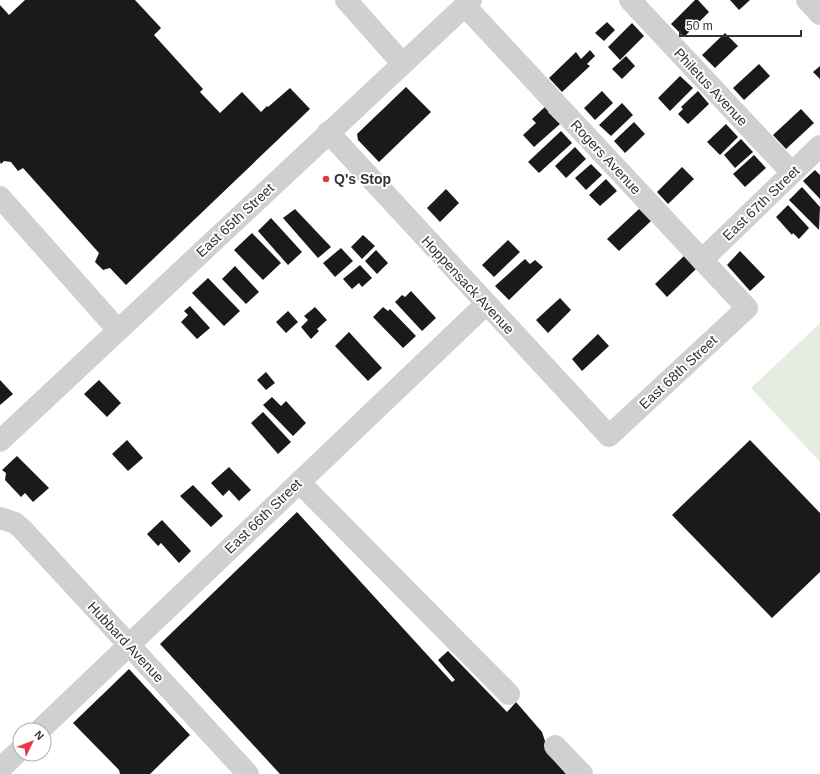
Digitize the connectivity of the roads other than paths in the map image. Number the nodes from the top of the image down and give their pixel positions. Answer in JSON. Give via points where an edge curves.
{"nodes":[{"id":1,"x":346,"y":0,"type":"edge"},
{"id":2,"x":630,"y":0,"type":"edge"},
{"id":3,"x":808,"y":0,"type":"edge"},
{"id":4,"x":468,"y":3,"type":"edge"},
{"id":5,"x":820,"y":14,"type":"edge"},
{"id":6,"x":402,"y":63,"type":"junction"},
{"id":7,"x":328,"y":132,"type":"junction"},
{"id":8,"x":820,"y":146,"type":"edge"},
{"id":9,"x":792,"y":173,"type":"junction"},
{"id":10,"x":0,"y":196,"type":"edge"},
{"id":11,"x":702,"y":260,"type":"junction"},
{"id":12,"x":486,"y":304,"type":"junction"},
{"id":13,"x":747,"y":308,"type":"joint"},
{"id":14,"x":118,"y":330,"type":"junction"},
{"id":15,"x":609,"y":436,"type":"joint"},
{"id":16,"x":0,"y":441,"type":"edge"},
{"id":17,"x":299,"y":482,"type":"junction"},
{"id":18,"x":0,"y":518,"type":"edge"},
{"id":19,"x":129,"y":644,"type":"junction"},
{"id":20,"x":509,"y":694,"type":"dead end"},
{"id":21,"x":48,"y":722,"type":"edge"},
{"id":22,"x":554,"y":746,"type":"dead end"},
{"id":23,"x":12,"y":758,"type":"edge"},
{"id":24,"x":0,"y":769,"type":"edge"},
{"id":25,"x":248,"y":774,"type":"edge"},
{"id":26,"x":582,"y":774,"type":"edge"}],
"edges":[{"from":1,"to":6,"type":"street"},
{"from":2,"to":9,"type":"street","name":"Philetus Avenue"},
{"from":3,"to":5,"type":"street"},
{"from":4,"to":6,"type":"street","name":"East 65th Street"},
{"from":4,"to":11,"type":"street","name":"Rogers Avenue"},
{"from":6,"to":7,"type":"street","name":"East 65th Street"},
{"from":7,"to":12,"type":"street","name":"Hoppensack Avenue"},
{"from":7,"to":14,"type":"street","name":"East 65th Street"},
{"from":8,"to":9,"type":"street","name":"East 67th Street"},
{"from":9,"to":11,"type":"street","name":"East 67th Street"},
{"from":10,"to":14,"type":"street"},
{"from":11,"to":13,"type":"street","name":"Rogers Avenue"},
{"from":12,"to":15,"type":"street","name":"Hoppensack Avenue"},
{"from":12,"to":17,"type":"street","name":"East 66th Street"},
{"from":13,"to":15,"type":"street","name":"East 68th Street"},
{"from":14,"to":16,"type":"street","name":"East 65th Street"},
{"from":17,"to":19,"type":"street","name":"East 66th Street"},
{"from":17,"to":20,"type":"street"},
{"from":18,"to":19,"type":"street","name":"Hubbard Avenue","via":[[15,523],[22,529]]},
{"from":19,"to":21,"type":"street","name":"East 66th Street"},
{"from":19,"to":25,"type":"street","name":"Hubbard Avenue"},
{"from":22,"to":26,"type":"street"},
{"from":23,"to":24,"type":"street"}]}
